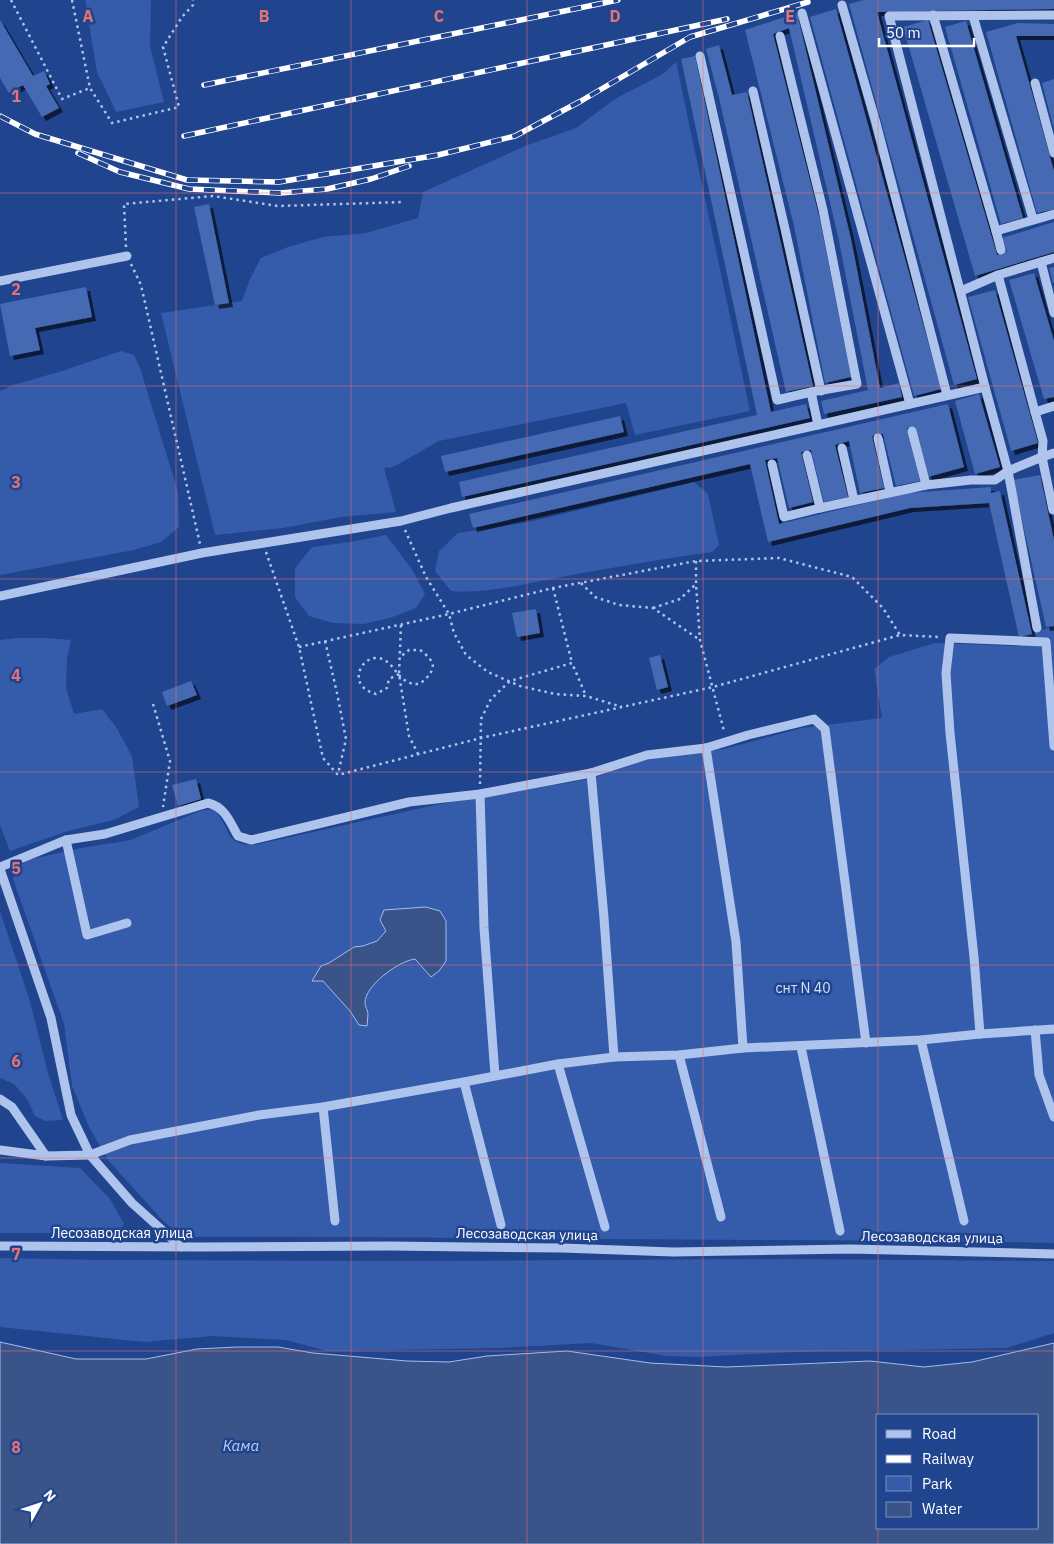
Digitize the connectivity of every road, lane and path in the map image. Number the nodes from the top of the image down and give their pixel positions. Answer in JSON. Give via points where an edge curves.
{"nodes":[{"id":1,"x":11,"y":0,"type":"edge"},
{"id":2,"x":72,"y":0,"type":"edge"},
{"id":3,"x":193,"y":0,"type":"edge"},
{"id":4,"x":842,"y":5,"type":"dead end"},
{"id":5,"x":802,"y":13,"type":"dead end"},
{"id":6,"x":933,"y":15,"type":"junction"},
{"id":7,"x":1054,"y":15,"type":"edge"},
{"id":8,"x":973,"y":16,"type":"junction"},
{"id":9,"x":780,"y":36,"type":"dead end"},
{"id":10,"x":700,"y":56,"type":"dead end"},
{"id":11,"x":1035,"y":83,"type":"dead end"},
{"id":12,"x":90,"y":88,"type":"junction"},
{"id":13,"x":753,"y":91,"type":"dead end"},
{"id":14,"x":1054,"y":153,"type":"edge"},
{"id":15,"x":404,"y":202,"type":"dead end"},
{"id":16,"x":1054,"y":214,"type":"edge"},
{"id":17,"x":1033,"y":219,"type":"junction"},
{"id":18,"x":996,"y":231,"type":"junction"},
{"id":19,"x":1001,"y":250,"type":"dead end"},
{"id":20,"x":127,"y":256,"type":"junction"},
{"id":21,"x":1054,"y":258,"type":"edge"},
{"id":22,"x":1041,"y":262,"type":"junction"},
{"id":23,"x":998,"y":275,"type":"junction"},
{"id":24,"x":0,"y":280,"type":"edge"},
{"id":25,"x":961,"y":291,"type":"junction"},
{"id":26,"x":1054,"y":313,"type":"edge"},
{"id":27,"x":985,"y":387,"type":"junction"},
{"id":28,"x":821,"y":390,"type":"junction"},
{"id":29,"x":811,"y":392,"type":"junction"},
{"id":30,"x":947,"y":395,"type":"junction"},
{"id":31,"x":910,"y":404,"type":"junction"},
{"id":32,"x":1054,"y":406,"type":"edge"},
{"id":33,"x":1035,"y":412,"type":"junction"},
{"id":34,"x":818,"y":425,"type":"junction"},
{"id":35,"x":912,"y":431,"type":"dead end"},
{"id":36,"x":878,"y":438,"type":"dead end"},
{"id":37,"x":842,"y":448,"type":"dead end"},
{"id":38,"x":1054,"y":453,"type":"edge"},
{"id":39,"x":807,"y":455,"type":"dead end"},
{"id":40,"x":1042,"y":457,"type":"junction"},
{"id":41,"x":772,"y":464,"type":"dead end"},
{"id":42,"x":1008,"y":471,"type":"junction"},
{"id":43,"x":926,"y":485,"type":"junction"},
{"id":44,"x":890,"y":492,"type":"junction"},
{"id":45,"x":854,"y":500,"type":"junction"},
{"id":46,"x":820,"y":508,"type":"junction"},
{"id":47,"x":1054,"y":511,"type":"edge"},
{"id":48,"x":400,"y":521,"type":"junction"},
{"id":49,"x":263,"y":544,"type":"junction"},
{"id":50,"x":202,"y":553,"type":"junction"},
{"id":51,"x":696,"y":561,"type":"junction"},
{"id":52,"x":581,"y":582,"type":"junction"},
{"id":53,"x":696,"y":584,"type":"junction"},
{"id":54,"x":553,"y":588,"type":"junction"},
{"id":55,"x":0,"y":596,"type":"edge"},
{"id":56,"x":653,"y":608,"type":"junction"},
{"id":57,"x":449,"y":614,"type":"junction"},
{"id":58,"x":401,"y":625,"type":"junction"},
{"id":59,"x":1037,"y":628,"type":"dead end"},
{"id":60,"x":900,"y":635,"type":"junction"},
{"id":61,"x":950,"y":638,"type":"junction"},
{"id":62,"x":700,"y":640,"type":"junction"},
{"id":63,"x":324,"y":641,"type":"junction"},
{"id":64,"x":299,"y":647,"type":"junction"},
{"id":65,"x":400,"y":657,"type":"junction"},
{"id":66,"x":572,"y":664,"type":"junction"},
{"id":67,"x":399,"y":674,"type":"junction"},
{"id":68,"x":510,"y":681,"type":"junction"},
{"id":69,"x":713,"y":687,"type":"junction"},
{"id":70,"x":586,"y":696,"type":"junction"},
{"id":71,"x":153,"y":704,"type":"dead end"},
{"id":72,"x":623,"y":707,"type":"junction"},
{"id":73,"x":481,"y":738,"type":"junction"},
{"id":74,"x":727,"y":741,"type":"junction"},
{"id":75,"x":1054,"y":746,"type":"edge"},
{"id":76,"x":706,"y":748,"type":"junction"},
{"id":77,"x":418,"y":754,"type":"junction"},
{"id":78,"x":591,"y":773,"type":"junction"},
{"id":79,"x":338,"y":775,"type":"junction"},
{"id":80,"x":480,"y":794,"type":"junction"},
{"id":81,"x":162,"y":816,"type":"junction"},
{"id":82,"x":66,"y":840,"type":"junction"},
{"id":83,"x":0,"y":868,"type":"edge"},
{"id":84,"x":127,"y":923,"type":"dead end"},
{"id":85,"x":1054,"y":1029,"type":"edge"},
{"id":86,"x":1035,"y":1030,"type":"junction"},
{"id":87,"x":980,"y":1034,"type":"junction"},
{"id":88,"x":921,"y":1040,"type":"junction"},
{"id":89,"x":866,"y":1043,"type":"junction"},
{"id":90,"x":801,"y":1047,"type":"junction"},
{"id":91,"x":743,"y":1048,"type":"junction"},
{"id":92,"x":679,"y":1055,"type":"junction"},
{"id":93,"x":614,"y":1057,"type":"junction"},
{"id":94,"x":558,"y":1064,"type":"junction"},
{"id":95,"x":495,"y":1075,"type":"junction"},
{"id":96,"x":464,"y":1082,"type":"junction"},
{"id":97,"x":0,"y":1099,"type":"edge"},
{"id":98,"x":323,"y":1107,"type":"junction"},
{"id":99,"x":1054,"y":1117,"type":"edge"},
{"id":100,"x":0,"y":1150,"type":"edge"},
{"id":101,"x":90,"y":1155,"type":"junction"},
{"id":102,"x":46,"y":1156,"type":"junction"},
{"id":103,"x":721,"y":1217,"type":"dead end"},
{"id":104,"x":335,"y":1221,"type":"dead end"},
{"id":105,"x":964,"y":1221,"type":"dead end"},
{"id":106,"x":502,"y":1225,"type":"dead end"},
{"id":107,"x":606,"y":1227,"type":"dead end"},
{"id":108,"x":840,"y":1231,"type":"dead end"},
{"id":109,"x":0,"y":1246,"type":"edge"},
{"id":110,"x":181,"y":1247,"type":"junction"},
{"id":111,"x":1054,"y":1254,"type":"edge"}],
"edges":[{"from":1,"to":12,"type":"path","via":[[62,99]]},
{"from":2,"to":12,"type":"path"},
{"from":3,"to":12,"type":"path","via":[[194,5],[163,46],[179,107],[112,123]]},
{"from":4,"to":30,"type":"street"},
{"from":5,"to":31,"type":"street"},
{"from":6,"to":8,"type":"street"},
{"from":6,"to":18,"type":"street"},
{"from":6,"to":25,"type":"street","via":[[890,16]]},
{"from":7,"to":8,"type":"street"},
{"from":8,"to":17,"type":"street"},
{"from":9,"to":28,"type":"street","via":[[823,210],[857,384]]},
{"from":10,"to":29,"type":"street","via":[[777,400]]},
{"from":11,"to":14,"type":"street"},
{"from":13,"to":28,"type":"street"},
{"from":15,"to":20,"type":"path","via":[[278,206],[213,196],[124,204]]},
{"from":16,"to":17,"type":"street"},
{"from":17,"to":18,"type":"street"},
{"from":18,"to":19,"type":"street"},
{"from":20,"to":24,"type":"street"},
{"from":20,"to":50,"type":"path","via":[[141,285]]},
{"from":21,"to":22,"type":"street"},
{"from":22,"to":23,"type":"street"},
{"from":22,"to":26,"type":"street"},
{"from":23,"to":25,"type":"street"},
{"from":23,"to":33,"type":"street"},
{"from":25,"to":27,"type":"street"},
{"from":27,"to":30,"type":"street"},
{"from":27,"to":42,"type":"street"},
{"from":28,"to":29,"type":"street"},
{"from":29,"to":34,"type":"street"},
{"from":30,"to":31,"type":"street"},
{"from":31,"to":34,"type":"street"},
{"from":32,"to":33,"type":"street"},
{"from":33,"to":40,"type":"street","via":[[1043,441]]},
{"from":34,"to":48,"type":"street"},
{"from":35,"to":43,"type":"street"},
{"from":36,"to":44,"type":"street"},
{"from":37,"to":45,"type":"street"},
{"from":38,"to":40,"type":"street"},
{"from":39,"to":46,"type":"street"},
{"from":40,"to":42,"type":"street"},
{"from":40,"to":47,"type":"street"},
{"from":41,"to":46,"type":"street","via":[[784,517]]},
{"from":42,"to":43,"type":"street","via":[[995,480]]},
{"from":42,"to":59,"type":"street"},
{"from":43,"to":44,"type":"street"},
{"from":44,"to":45,"type":"street"},
{"from":45,"to":46,"type":"street"},
{"from":48,"to":49,"type":"street"},
{"from":48,"to":57,"type":"path","via":[[426,577]]},
{"from":49,"to":50,"type":"street"},
{"from":49,"to":64,"type":"path"},
{"from":50,"to":55,"type":"street"},
{"from":51,"to":52,"type":"path"},
{"from":51,"to":53,"type":"path"},
{"from":51,"to":60,"type":"path","via":[[779,558],[852,577],[883,608]]},
{"from":52,"to":54,"type":"path"},
{"from":52,"to":56,"type":"path","via":[[595,596],[619,605]]},
{"from":53,"to":56,"type":"path","via":[[680,599]]},
{"from":53,"to":62,"type":"path"},
{"from":54,"to":57,"type":"path"},
{"from":54,"to":66,"type":"path"},
{"from":56,"to":62,"type":"path"},
{"from":57,"to":58,"type":"path"},
{"from":57,"to":68,"type":"path","via":[[466,656],[488,672]]},
{"from":58,"to":63,"type":"path"},
{"from":58,"to":65,"type":"path"},
{"from":60,"to":61,"type":"path"},
{"from":60,"to":69,"type":"path"},
{"from":61,"to":75,"type":"street","via":[[1046,642]]},
{"from":61,"to":87,"type":"street","via":[[946,673]]},
{"from":62,"to":69,"type":"path"},
{"from":63,"to":64,"type":"path"},
{"from":63,"to":79,"type":"path","via":[[346,739]]},
{"from":64,"to":79,"type":"path","via":[[324,758]]},
{"from":65,"to":67,"type":"path"},
{"from":65,"to":67,"type":"path","via":[[409,650],[420,650],[429,657],[433,669],[420,684],[409,683]]},
{"from":66,"to":68,"type":"path"},
{"from":66,"to":70,"type":"path"},
{"from":67,"to":67,"type":"path","via":[[376,658],[360,668],[359,682],[376,694],[387,688],[389,679]]},
{"from":67,"to":77,"type":"path","via":[[409,736]]},
{"from":68,"to":70,"type":"path","via":[[546,692]]},
{"from":68,"to":73,"type":"path","via":[[491,699],[481,719]]},
{"from":69,"to":72,"type":"path"},
{"from":69,"to":74,"type":"path"},
{"from":70,"to":72,"type":"path"},
{"from":71,"to":81,"type":"path","via":[[170,761]]},
{"from":72,"to":73,"type":"path"},
{"from":73,"to":77,"type":"path"},
{"from":73,"to":80,"type":"path"},
{"from":74,"to":76,"type":"street"},
{"from":74,"to":89,"type":"street","via":[[814,719],[826,729]]},
{"from":76,"to":78,"type":"street","via":[[646,755]]},
{"from":76,"to":91,"type":"street","via":[[736,942]]},
{"from":77,"to":79,"type":"path"},
{"from":78,"to":80,"type":"street"},
{"from":78,"to":93,"type":"street"},
{"from":80,"to":81,"type":"street","via":[[409,802],[251,840],[238,836],[218,805],[208,802]]},
{"from":80,"to":95,"type":"street","via":[[484,928]]},
{"from":81,"to":82,"type":"street","via":[[106,834]]},
{"from":82,"to":83,"type":"street"},
{"from":82,"to":84,"type":"street","via":[[87,935]]},
{"from":83,"to":101,"type":"street","via":[[51,1018],[71,1116]]},
{"from":85,"to":86,"type":"street"},
{"from":86,"to":87,"type":"street"},
{"from":86,"to":99,"type":"street","via":[[1038,1075]]},
{"from":87,"to":88,"type":"street"},
{"from":88,"to":89,"type":"street"},
{"from":88,"to":105,"type":"street"},
{"from":89,"to":90,"type":"street"},
{"from":90,"to":91,"type":"street"},
{"from":90,"to":108,"type":"street"},
{"from":91,"to":92,"type":"street"},
{"from":92,"to":93,"type":"street"},
{"from":92,"to":103,"type":"street"},
{"from":93,"to":94,"type":"street"},
{"from":94,"to":95,"type":"street"},
{"from":94,"to":107,"type":"street"},
{"from":95,"to":96,"type":"street"},
{"from":96,"to":98,"type":"street"},
{"from":96,"to":106,"type":"street"},
{"from":97,"to":102,"type":"street","via":[[12,1107]]},
{"from":98,"to":101,"type":"street","via":[[259,1115],[130,1140]]},
{"from":98,"to":104,"type":"street"},
{"from":100,"to":102,"type":"street"},
{"from":101,"to":102,"type":"street"},
{"from":101,"to":110,"type":"street","via":[[132,1203]]},
{"from":109,"to":110,"type":"street","name":"Лесозаводская улица"},
{"from":110,"to":111,"type":"street","name":"Лесозаводская улица","via":[[388,1246],[673,1252],[850,1249]]}]}
